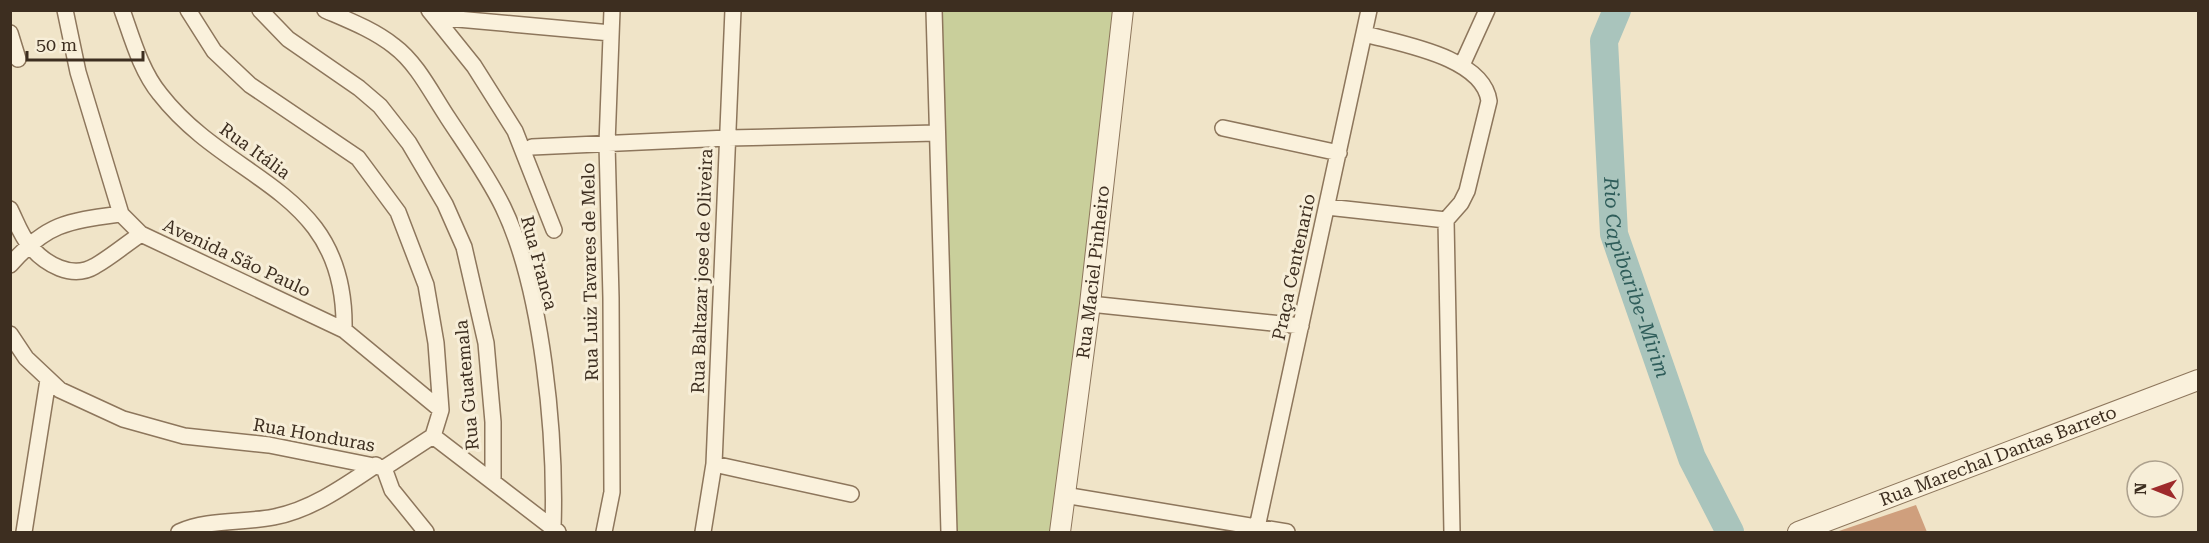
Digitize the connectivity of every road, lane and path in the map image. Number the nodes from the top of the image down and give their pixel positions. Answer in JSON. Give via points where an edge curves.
{"nodes":[{"id":1,"x":65,"y":10,"type":"edge"},
{"id":2,"x":122,"y":10,"type":"edge"},
{"id":3,"x":188,"y":10,"type":"edge"},
{"id":4,"x":260,"y":10,"type":"edge"},
{"id":5,"x":325,"y":10,"type":"edge"},
{"id":6,"x":612,"y":10,"type":"edge"},
{"id":7,"x":733,"y":10,"type":"edge"},
{"id":8,"x":934,"y":10,"type":"edge"},
{"id":9,"x":1123,"y":10,"type":"edge"},
{"id":10,"x":1369,"y":10,"type":"edge"},
{"id":11,"x":1487,"y":10,"type":"edge"},
{"id":12,"x":432,"y":14,"type":"edge"},
{"id":13,"x":10,"y":33,"type":"edge"},
{"id":14,"x":611,"y":33,"type":"junction"},
{"id":15,"x":1365,"y":34,"type":"junction"},
{"id":16,"x":18,"y":59,"type":"dead end"},
{"id":17,"x":1462,"y":65,"type":"junction"},
{"id":18,"x":1223,"y":128,"type":"dead end"},
{"id":19,"x":936,"y":133,"type":"junction"},
{"id":20,"x":728,"y":138,"type":"junction"},
{"id":21,"x":607,"y":144,"type":"junction"},
{"id":22,"x":532,"y":147,"type":"dead end"},
{"id":23,"x":1339,"y":153,"type":"junction"},
{"id":24,"x":1327,"y":207,"type":"junction"},
{"id":25,"x":10,"y":209,"type":"edge"},
{"id":26,"x":121,"y":214,"type":"junction"},
{"id":27,"x":1446,"y":220,"type":"junction"},
{"id":28,"x":554,"y":230,"type":"dead end"},
{"id":29,"x":141,"y":234,"type":"junction"},
{"id":30,"x":28,"y":244,"type":"junction"},
{"id":31,"x":10,"y":265,"type":"edge"},
{"id":32,"x":1090,"y":304,"type":"junction"},
{"id":33,"x":1301,"y":326,"type":"junction"},
{"id":34,"x":344,"y":330,"type":"junction"},
{"id":35,"x":10,"y":334,"type":"edge"},
{"id":36,"x":48,"y":380,"type":"junction"},
{"id":37,"x":2199,"y":380,"type":"edge"},
{"id":38,"x":441,"y":410,"type":"junction"},
{"id":39,"x":433,"y":436,"type":"junction"},
{"id":40,"x":714,"y":464,"type":"junction"},
{"id":41,"x":380,"y":467,"type":"junction"},
{"id":42,"x":493,"y":481,"type":"junction"},
{"id":43,"x":851,"y":494,"type":"dead end"},
{"id":44,"x":1064,"y":495,"type":"junction"},
{"id":45,"x":1256,"y":529,"type":"edge"},
{"id":46,"x":555,"y":530,"type":"edge"},
{"id":47,"x":1804,"y":530,"type":"edge"},
{"id":48,"x":24,"y":532,"type":"edge"},
{"id":49,"x":179,"y":532,"type":"edge"},
{"id":50,"x":426,"y":532,"type":"edge"},
{"id":51,"x":604,"y":532,"type":"edge"},
{"id":52,"x":704,"y":532,"type":"edge"},
{"id":53,"x":949,"y":532,"type":"edge"},
{"id":54,"x":1053,"y":532,"type":"edge"},
{"id":55,"x":1060,"y":532,"type":"edge"},
{"id":56,"x":1287,"y":532,"type":"edge"},
{"id":57,"x":1452,"y":532,"type":"edge"}],
"edges":[{"from":1,"to":26,"type":"street","via":[[78,72]]},
{"from":2,"to":34,"type":"street","name":"Rua Itália","via":[[144,66],[172,108],[315,225],[339,274],[345,307]]},
{"from":3,"to":38,"type":"street","via":[[214,51],[250,85],[358,158],[398,212],[426,285],[436,343]]},
{"from":4,"to":42,"type":"street","name":"Rua Guatemala","via":[[288,39],[380,106],[409,142],[445,204],[464,247],[486,342]]},
{"from":5,"to":46,"type":"street","name":"Rua Franca","via":[[373,33],[403,53],[484,172],[503,207],[531,293],[541,353],[555,473]]},
{"from":6,"to":14,"type":"street","name":"Rua Luiz Tavares de Melo"},
{"from":7,"to":20,"type":"street","name":"Rua Baltazar jose de Oliveira"},
{"from":8,"to":19,"type":"street"},
{"from":9,"to":32,"type":"street","name":"Rua Maciel Pinheiro"},
{"from":10,"to":15,"type":"street","name":"Praça Centenario"},
{"from":11,"to":17,"type":"street"},
{"from":12,"to":14,"type":"street"},
{"from":12,"to":28,"type":"street","via":[[474,66],[515,131]]},
{"from":13,"to":16,"type":"street"},
{"from":14,"to":21,"type":"street","name":"Rua Luiz Tavares de Melo"},
{"from":15,"to":17,"type":"street"},
{"from":15,"to":23,"type":"street","name":"Praça Centenario"},
{"from":17,"to":27,"type":"street","via":[[1481,81],[1489,101],[1467,191]]},
{"from":18,"to":23,"type":"street"},
{"from":19,"to":20,"type":"street"},
{"from":19,"to":53,"type":"street"},
{"from":20,"to":21,"type":"street"},
{"from":20,"to":40,"type":"street","name":"Rua Baltazar jose de Oliveira"},
{"from":21,"to":22,"type":"street"},
{"from":21,"to":51,"type":"street","name":"Rua Luiz Tavares de Melo","via":[[612,492]]},
{"from":23,"to":24,"type":"street","name":"Praça Centenario"},
{"from":24,"to":27,"type":"street"},
{"from":24,"to":33,"type":"street","name":"Praça Centenario"},
{"from":25,"to":30,"type":"street"},
{"from":26,"to":29,"type":"street","name":"Avenida São Paulo"},
{"from":26,"to":30,"type":"street","via":[[69,222],[51,228]]},
{"from":27,"to":57,"type":"street"},
{"from":29,"to":30,"type":"street","via":[[94,267],[78,273],[42,259]]},
{"from":29,"to":34,"type":"street","name":"Avenida São Paulo"},
{"from":30,"to":31,"type":"street"},
{"from":32,"to":33,"type":"street"},
{"from":32,"to":44,"type":"street","name":"Rua Maciel Pinheiro"},
{"from":33,"to":45,"type":"street","name":"Praça Centenario"},
{"from":34,"to":38,"type":"street","name":"Avenida São Paulo"},
{"from":35,"to":36,"type":"street","name":"Rua Honduras"},
{"from":36,"to":41,"type":"street","name":"Rua Honduras","via":[[60,390],[123,419],[184,436],[269,445]]},
{"from":36,"to":48,"type":"street"},
{"from":37,"to":47,"type":"street","name":"Rua Marechal Dantas Barreto"},
{"from":38,"to":39,"type":"street"},
{"from":39,"to":41,"type":"street","name":"Rua Honduras"},
{"from":39,"to":42,"type":"street"},
{"from":40,"to":43,"type":"street"},
{"from":40,"to":52,"type":"street","name":"Rua Baltazar jose de Oliveira"},
{"from":41,"to":49,"type":"street","via":[[334,493],[276,517],[209,524]]},
{"from":41,"to":50,"type":"street","via":[[392,490]]},
{"from":42,"to":46,"type":"street"},
{"from":44,"to":45,"type":"street"},
{"from":44,"to":54,"type":"street"},
{"from":44,"to":55,"type":"street","name":"Rua Maciel Pinheiro"},
{"from":45,"to":56,"type":"street"}]}
